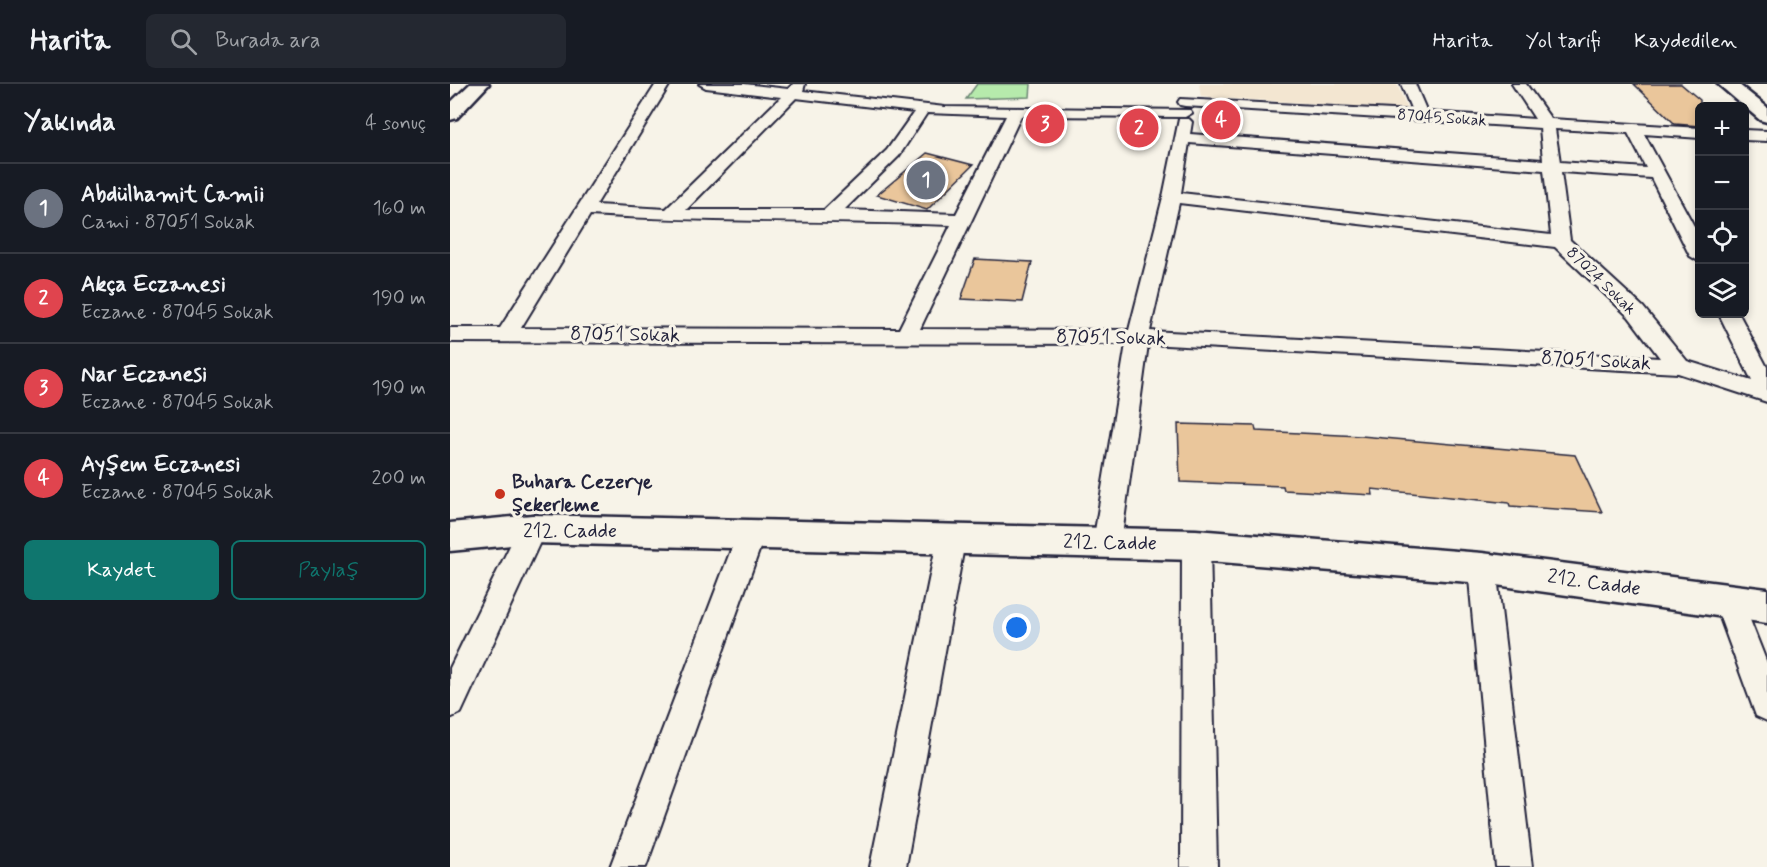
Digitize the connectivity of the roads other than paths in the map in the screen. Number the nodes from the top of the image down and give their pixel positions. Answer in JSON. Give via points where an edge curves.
{"nodes":[{"id":1,"x":480,"y":84,"type":"edge"},
{"id":2,"x":663,"y":84,"type":"edge"},
{"id":3,"x":706,"y":84,"type":"edge"},
{"id":4,"x":1408,"y":84,"type":"edge"},
{"id":5,"x":1519,"y":84,"type":"edge"},
{"id":6,"x":1727,"y":84,"type":"edge"},
{"id":7,"x":1753,"y":84,"type":"edge"},
{"id":8,"x":795,"y":89,"type":"edge"},
{"id":9,"x":1767,"y":94,"type":"edge"},
{"id":10,"x":1185,"y":100,"type":"edge"},
{"id":11,"x":923,"y":109,"type":"junction"},
{"id":12,"x":1016,"y":111,"type":"junction"},
{"id":13,"x":450,"y":114,"type":"edge"},
{"id":14,"x":1421,"y":116,"type":"junction"},
{"id":15,"x":1767,"y":116,"type":"edge"},
{"id":16,"x":1547,"y":125,"type":"junction"},
{"id":17,"x":1634,"y":130,"type":"junction"},
{"id":18,"x":1695,"y":133,"type":"edge"},
{"id":19,"x":1749,"y":135,"type":"edge"},
{"id":20,"x":1767,"y":136,"type":"edge"},
{"id":21,"x":1184,"y":138,"type":"junction"},
{"id":22,"x":1554,"y":167,"type":"junction"},
{"id":23,"x":1658,"y":174,"type":"junction"},
{"id":24,"x":1172,"y":197,"type":"junction"},
{"id":25,"x":587,"y":210,"type":"junction"},
{"id":26,"x":670,"y":215,"type":"junction"},
{"id":27,"x":829,"y":216,"type":"junction"},
{"id":28,"x":960,"y":220,"type":"junction"},
{"id":29,"x":1561,"y":242,"type":"junction"},
{"id":30,"x":1695,"y":246,"type":"edge"},
{"id":31,"x":1731,"y":318,"type":"edge"},
{"id":32,"x":507,"y":334,"type":"junction"},
{"id":33,"x":450,"y":335,"type":"edge"},
{"id":34,"x":1138,"y":337,"type":"junction"},
{"id":35,"x":905,"y":338,"type":"junction"},
{"id":36,"x":1679,"y":366,"type":"junction"},
{"id":37,"x":1767,"y":389,"type":"edge"},
{"id":38,"x":1767,"y":394,"type":"edge"},
{"id":39,"x":532,"y":529,"type":"junction"},
{"id":40,"x":751,"y":534,"type":"junction"},
{"id":41,"x":450,"y":537,"type":"edge"},
{"id":42,"x":951,"y":541,"type":"junction"},
{"id":43,"x":1107,"y":543,"type":"junction"},
{"id":44,"x":1196,"y":545,"type":"junction"},
{"id":45,"x":1482,"y":568,"type":"junction"},
{"id":46,"x":1729,"y":601,"type":"junction"},
{"id":47,"x":1767,"y":606,"type":"edge"},
{"id":48,"x":450,"y":702,"type":"edge"},
{"id":49,"x":1767,"y":705,"type":"edge"},
{"id":50,"x":628,"y":867,"type":"edge"},
{"id":51,"x":888,"y":867,"type":"edge"},
{"id":52,"x":1199,"y":867,"type":"edge"},
{"id":53,"x":1514,"y":867,"type":"edge"}],
"edges":[{"from":1,"to":13,"type":"street"},
{"from":2,"to":25,"type":"street"},
{"from":3,"to":8,"type":"street","name":"87045 Sokak"},
{"from":4,"to":14,"type":"street"},
{"from":5,"to":16,"type":"street","name":"87024 Sokak"},
{"from":6,"to":15,"type":"street"},
{"from":7,"to":9,"type":"street"},
{"from":8,"to":11,"type":"street","name":"87045 Sokak"},
{"from":8,"to":26,"type":"street"},
{"from":10,"to":12,"type":"street","name":"87045 Sokak"},
{"from":10,"to":14,"type":"street","name":"87045 Sokak"},
{"from":10,"to":21,"type":"street"},
{"from":11,"to":12,"type":"street","name":"87045 Sokak"},
{"from":11,"to":27,"type":"street","via":[[893,153]]},
{"from":12,"to":28,"type":"street","via":[[974,201]]},
{"from":14,"to":16,"type":"street","name":"87045 Sokak"},
{"from":16,"to":17,"type":"street","name":"87045 Sokak"},
{"from":16,"to":22,"type":"street","name":"87024 Sokak"},
{"from":17,"to":18,"type":"street","name":"87045 Sokak"},
{"from":17,"to":23,"type":"street"},
{"from":19,"to":20,"type":"street"},
{"from":21,"to":22,"type":"street"},
{"from":21,"to":24,"type":"street"},
{"from":22,"to":23,"type":"street"},
{"from":22,"to":29,"type":"street","name":"87024 Sokak"},
{"from":23,"to":30,"type":"street"},
{"from":24,"to":29,"type":"street"},
{"from":24,"to":34,"type":"street"},
{"from":25,"to":26,"type":"street"},
{"from":25,"to":32,"type":"street"},
{"from":26,"to":27,"type":"street"},
{"from":27,"to":28,"type":"street"},
{"from":28,"to":35,"type":"street"},
{"from":29,"to":36,"type":"street","name":"87024 Sokak","via":[[1636,312]]},
{"from":31,"to":37,"type":"street"},
{"from":32,"to":33,"type":"street","name":"87051 Sokak"},
{"from":32,"to":35,"type":"street","name":"87051 Sokak"},
{"from":34,"to":35,"type":"street","name":"87051 Sokak"},
{"from":34,"to":36,"type":"street","name":"87051 Sokak"},
{"from":34,"to":43,"type":"street"},
{"from":36,"to":38,"type":"street","name":"87051 Sokak"},
{"from":39,"to":40,"type":"street","name":"212. Cadde"},
{"from":39,"to":41,"type":"street","name":"212. Cadde"},
{"from":39,"to":48,"type":"street"},
{"from":40,"to":42,"type":"street","name":"212. Cadde"},
{"from":40,"to":50,"type":"street"},
{"from":42,"to":43,"type":"street","name":"212. Cadde"},
{"from":42,"to":51,"type":"street"},
{"from":43,"to":44,"type":"street","name":"212. Cadde"},
{"from":44,"to":45,"type":"street","name":"212. Cadde"},
{"from":44,"to":52,"type":"street"},
{"from":45,"to":46,"type":"street","name":"212. Cadde"},
{"from":45,"to":53,"type":"street"},
{"from":46,"to":47,"type":"street","name":"212. Cadde"},
{"from":46,"to":49,"type":"street"}]}
